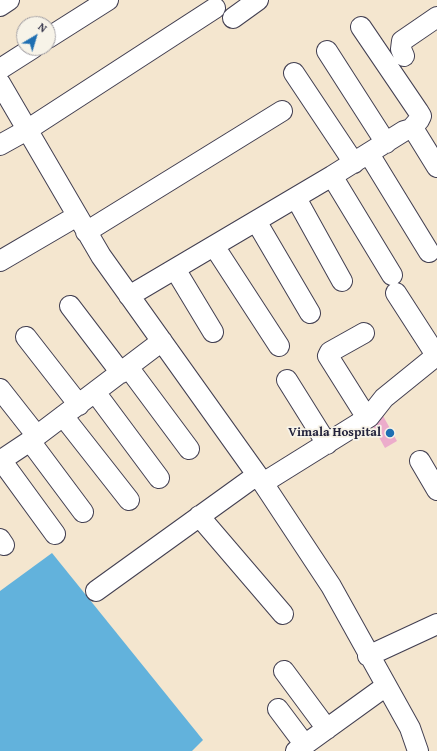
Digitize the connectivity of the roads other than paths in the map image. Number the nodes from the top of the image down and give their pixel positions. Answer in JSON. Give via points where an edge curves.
{"nodes":[{"id":1,"x":9,"y":0,"type":"edge"},
{"id":2,"x":108,"y":0,"type":"edge"},
{"id":3,"x":258,"y":0,"type":"edge"},
{"id":4,"x":0,"y":6,"type":"edge"},
{"id":5,"x":215,"y":8,"type":"dead end"},
{"id":6,"x":437,"y":17,"type":"edge"},
{"id":7,"x":233,"y":18,"type":"dead end"},
{"id":8,"x":361,"y":27,"type":"dead end"},
{"id":9,"x":56,"y":33,"type":"edge"},
{"id":10,"x":327,"y":51,"type":"dead end"},
{"id":11,"x":20,"y":56,"type":"edge"},
{"id":12,"x":404,"y":56,"type":"dead end"},
{"id":13,"x":0,"y":69,"type":"edge"},
{"id":14,"x":294,"y":74,"type":"dead end"},
{"id":15,"x":0,"y":83,"type":"edge"},
{"id":16,"x":282,"y":111,"type":"dead end"},
{"id":17,"x":411,"y":129,"type":"junction"},
{"id":18,"x":28,"y":130,"type":"junction"},
{"id":19,"x":386,"y":143,"type":"junction"},
{"id":20,"x":0,"y":145,"type":"edge"},
{"id":21,"x":361,"y":158,"type":"junction"},
{"id":22,"x":437,"y":166,"type":"edge"},
{"id":23,"x":332,"y":176,"type":"junction"},
{"id":24,"x":296,"y":198,"type":"junction"},
{"id":25,"x":256,"y":221,"type":"junction"},
{"id":26,"x":81,"y":224,"type":"junction"},
{"id":27,"x":214,"y":246,"type":"junction"},
{"id":28,"x":429,"y":252,"type":"dead end"},
{"id":29,"x":2,"y":255,"type":"edge"},
{"id":30,"x":175,"y":269,"type":"junction"},
{"id":31,"x":342,"y":281,"type":"dead end"},
{"id":32,"x":129,"y":296,"type":"junction"},
{"id":33,"x":70,"y":306,"type":"dead end"},
{"id":34,"x":310,"y":313,"type":"dead end"},
{"id":35,"x":213,"y":332,"type":"dead end"},
{"id":36,"x":364,"y":334,"type":"dead end"},
{"id":37,"x":26,"y":337,"type":"dead end"},
{"id":38,"x":162,"y":341,"type":"junction"},
{"id":39,"x":279,"y":346,"type":"dead end"},
{"id":40,"x":436,"y":359,"type":"edge"},
{"id":41,"x":125,"y":370,"type":"junction"},
{"id":42,"x":287,"y":380,"type":"dead end"},
{"id":43,"x":0,"y":389,"type":"edge"},
{"id":44,"x":96,"y":392,"type":"junction"},
{"id":45,"x":79,"y":404,"type":"junction"},
{"id":46,"x":63,"y":416,"type":"junction"},
{"id":47,"x":367,"y":418,"type":"junction"},
{"id":48,"x":33,"y":439,"type":"junction"},
{"id":49,"x":327,"y":444,"type":"junction"},
{"id":50,"x":189,"y":449,"type":"dead end"},
{"id":51,"x":0,"y":460,"type":"edge"},
{"id":52,"x":420,"y":461,"type":"dead end"},
{"id":53,"x":159,"y":478,"type":"dead end"},
{"id":54,"x":260,"y":479,"type":"junction"},
{"id":55,"x":437,"y":490,"type":"edge"},
{"id":56,"x":129,"y":500,"type":"dead end"},
{"id":57,"x":83,"y":512,"type":"dead end"},
{"id":58,"x":199,"y":516,"type":"junction"},
{"id":59,"x":55,"y":534,"type":"dead end"},
{"id":60,"x":96,"y":591,"type":"dead end"},
{"id":61,"x":283,"y":614,"type":"dead end"},
{"id":62,"x":437,"y":624,"type":"edge"},
{"id":63,"x":368,"y":656,"type":"junction"},
{"id":64,"x":284,"y":671,"type":"dead end"},
{"id":65,"x":386,"y":686,"type":"junction"},
{"id":66,"x":278,"y":709,"type":"dead end"},
{"id":67,"x":327,"y":729,"type":"junction"},
{"id":68,"x":300,"y":748,"type":"edge"},
{"id":69,"x":413,"y":749,"type":"edge"}],
"edges":[{"from":1,"to":4,"type":"street"},
{"from":2,"to":9,"type":"street"},
{"from":3,"to":7,"type":"street"},
{"from":5,"to":18,"type":"street"},
{"from":6,"to":12,"type":"street","via":[[402,41]]},
{"from":8,"to":17,"type":"street","via":[[421,116]]},
{"from":10,"to":19,"type":"street"},
{"from":11,"to":13,"type":"street"},
{"from":14,"to":21,"type":"street"},
{"from":15,"to":18,"type":"street"},
{"from":16,"to":26,"type":"street"},
{"from":17,"to":19,"type":"street"},
{"from":17,"to":22,"type":"street"},
{"from":18,"to":20,"type":"street"},
{"from":18,"to":26,"type":"street"},
{"from":19,"to":21,"type":"street"},
{"from":21,"to":23,"type":"street"},
{"from":21,"to":28,"type":"street"},
{"from":23,"to":24,"type":"street"},
{"from":23,"to":40,"type":"street"},
{"from":24,"to":25,"type":"street"},
{"from":24,"to":31,"type":"street"},
{"from":25,"to":27,"type":"street"},
{"from":25,"to":34,"type":"street"},
{"from":26,"to":29,"type":"street"},
{"from":26,"to":32,"type":"street"},
{"from":27,"to":30,"type":"street"},
{"from":27,"to":39,"type":"street"},
{"from":30,"to":32,"type":"street"},
{"from":30,"to":35,"type":"street"},
{"from":32,"to":38,"type":"street"},
{"from":33,"to":41,"type":"street"},
{"from":36,"to":47,"type":"street","via":[[330,352],[328,356]]},
{"from":37,"to":45,"type":"street"},
{"from":38,"to":41,"type":"street"},
{"from":38,"to":54,"type":"street"},
{"from":40,"to":47,"type":"street","via":[[384,398]]},
{"from":41,"to":44,"type":"street"},
{"from":41,"to":50,"type":"street"},
{"from":42,"to":49,"type":"street"},
{"from":43,"to":48,"type":"street"},
{"from":44,"to":45,"type":"street"},
{"from":44,"to":53,"type":"street"},
{"from":45,"to":46,"type":"street"},
{"from":46,"to":48,"type":"street"},
{"from":46,"to":56,"type":"street"},
{"from":47,"to":49,"type":"street"},
{"from":48,"to":51,"type":"street"},
{"from":48,"to":57,"type":"street"},
{"from":49,"to":54,"type":"street"},
{"from":51,"to":59,"type":"street"},
{"from":52,"to":55,"type":"street"},
{"from":54,"to":58,"type":"street"},
{"from":54,"to":63,"type":"street","via":[[330,586]]},
{"from":58,"to":60,"type":"street"},
{"from":58,"to":61,"type":"street"},
{"from":62,"to":63,"type":"street"},
{"from":63,"to":65,"type":"street"},
{"from":64,"to":67,"type":"street"},
{"from":65,"to":67,"type":"street"},
{"from":65,"to":69,"type":"street","via":[[410,728]]},
{"from":66,"to":68,"type":"street"},
{"from":67,"to":68,"type":"street"}]}
